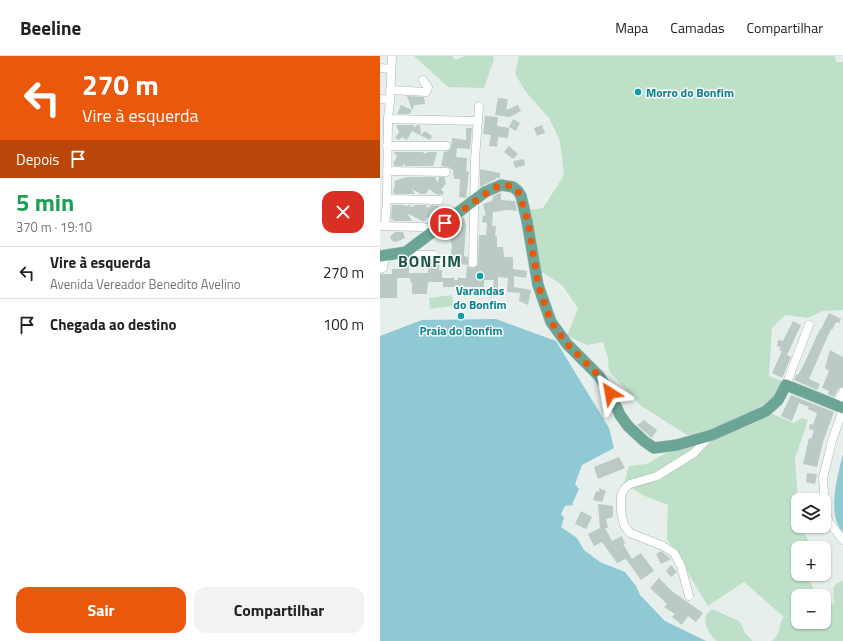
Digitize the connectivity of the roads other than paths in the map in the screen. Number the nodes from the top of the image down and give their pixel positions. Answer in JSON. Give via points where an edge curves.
{"nodes":[{"id":1,"x":392,"y":56,"type":"edge"},
{"id":2,"x":380,"y":68,"type":"edge"},
{"id":3,"x":391,"y":69,"type":"junction"},
{"id":4,"x":423,"y":80,"type":"dead end"},
{"id":5,"x":390,"y":90,"type":"junction"},
{"id":6,"x":380,"y":99,"type":"edge"},
{"id":7,"x":390,"y":100,"type":"junction"},
{"id":8,"x":479,"y":106,"type":"dead end"},
{"id":9,"x":388,"y":119,"type":"junction"},
{"id":10,"x":478,"y":121,"type":"junction"},
{"id":11,"x":384,"y":129,"type":"edge"},
{"id":12,"x":387,"y":146,"type":"junction"},
{"id":13,"x":446,"y":146,"type":"dead end"},
{"id":14,"x":383,"y":161,"type":"edge"},
{"id":15,"x":387,"y":171,"type":"junction"},
{"id":16,"x":446,"y":172,"type":"dead end"},
{"id":17,"x":384,"y":195,"type":"edge"},
{"id":18,"x":439,"y":200,"type":"dead end"},
{"id":19,"x":473,"y":201,"type":"junction"},
{"id":20,"x":382,"y":226,"type":"edge"},
{"id":21,"x":432,"y":233,"type":"junction"},
{"id":22,"x":406,"y":252,"type":"junction"},
{"id":23,"x":434,"y":255,"type":"dead end"},
{"id":24,"x":383,"y":256,"type":"edge"},
{"id":25,"x":473,"y":263,"type":"dead end"},
{"id":26,"x":380,"y":269,"type":"edge"},
{"id":27,"x":810,"y":325,"type":"dead end"},
{"id":28,"x":786,"y":384,"type":"junction"},
{"id":29,"x":843,"y":392,"type":"edge"},
{"id":30,"x":841,"y":408,"type":"edge"},
{"id":31,"x":712,"y":435,"type":"junction"},
{"id":32,"x":843,"y":540,"type":"edge"},
{"id":33,"x":689,"y":596,"type":"dead end"}],
"edges":[{"from":1,"to":3,"type":"street"},
{"from":2,"to":3,"type":"street"},
{"from":3,"to":5,"type":"street"},
{"from":4,"to":5,"type":"street","via":[[428,87],[426,92]]},
{"from":5,"to":7,"type":"street"},
{"from":6,"to":7,"type":"street"},
{"from":7,"to":9,"type":"street"},
{"from":8,"to":10,"type":"street"},
{"from":9,"to":10,"type":"street"},
{"from":9,"to":11,"type":"street"},
{"from":10,"to":19,"type":"street"},
{"from":11,"to":12,"type":"street"},
{"from":12,"to":13,"type":"street"},
{"from":12,"to":14,"type":"street"},
{"from":14,"to":15,"type":"street"},
{"from":15,"to":16,"type":"street"},
{"from":15,"to":17,"type":"street"},
{"from":17,"to":18,"type":"street"},
{"from":17,"to":20,"type":"street"},
{"from":19,"to":21,"type":"main road"},
{"from":19,"to":25,"type":"street"},
{"from":19,"to":31,"type":"main road","via":[[501,185],[514,187],[518,191],[528,221],[538,285],[551,322],[567,344],[599,376],[628,426],[654,448]]},
{"from":20,"to":21,"type":"street","via":[[421,227]]},
{"from":21,"to":22,"type":"main road"},
{"from":22,"to":23,"type":"street"},
{"from":22,"to":24,"type":"main road"},
{"from":24,"to":26,"type":"street","via":[[383,268]]},
{"from":27,"to":28,"type":"street"},
{"from":28,"to":30,"type":"main road"},
{"from":28,"to":31,"type":"main road","via":[[770,409]]},
{"from":29,"to":30,"type":"street"},
{"from":30,"to":32,"type":"street","via":[[823,478],[829,522]]},
{"from":31,"to":33,"type":"street","via":[[694,453],[656,476],[630,484],[621,496],[624,525],[630,533],[674,553],[681,566]]}]}
